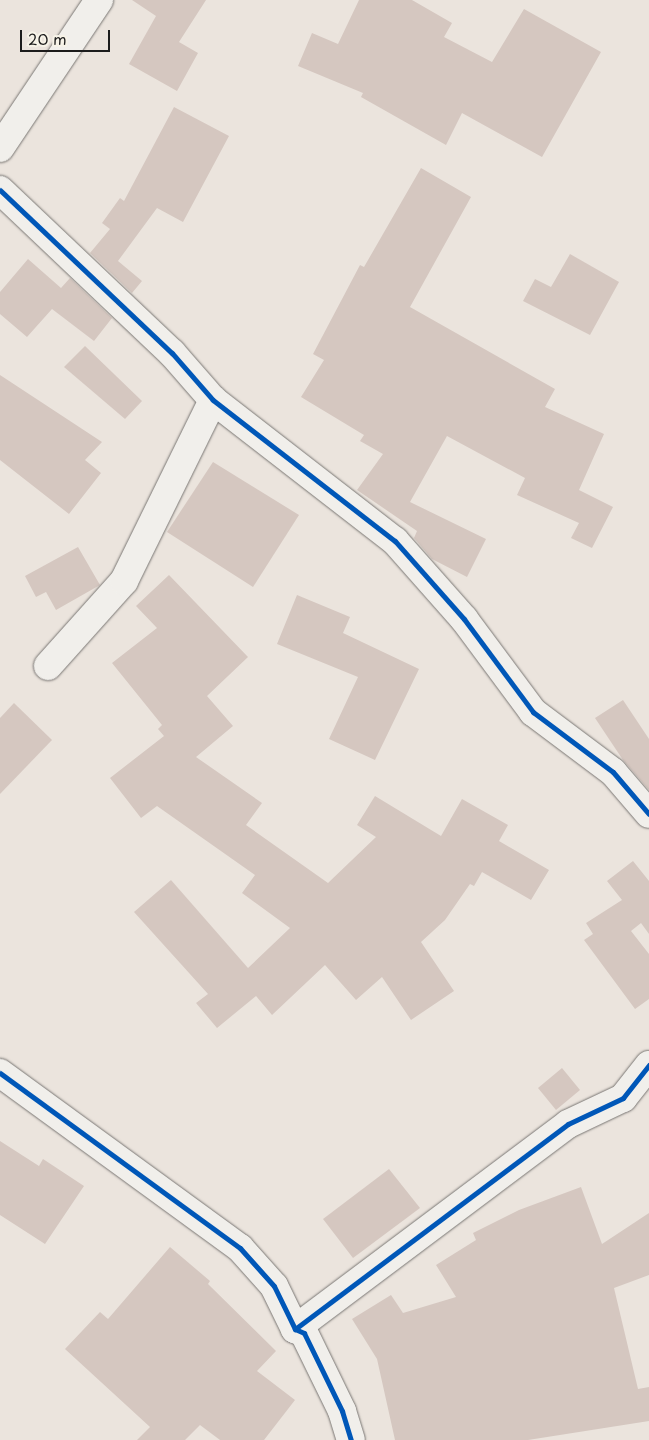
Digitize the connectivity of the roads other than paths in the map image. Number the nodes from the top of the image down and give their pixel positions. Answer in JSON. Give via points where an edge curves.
{"nodes":[{"id":1,"x":98,"y":0,"type":"edge"},
{"id":2,"x":0,"y":148,"type":"edge"},
{"id":3,"x":0,"y":190,"type":"edge"},
{"id":4,"x":213,"y":400,"type":"junction"},
{"id":5,"x":48,"y":666,"type":"dead end"},
{"id":6,"x":649,"y":814,"type":"edge"},
{"id":7,"x":0,"y":1073,"type":"edge"},
{"id":8,"x":647,"y":1076,"type":"edge"},
{"id":9,"x":295,"y":1329,"type":"junction"},
{"id":10,"x":351,"y":1440,"type":"edge"}],
"edges":[{"from":1,"to":2,"type":"street"},
{"from":3,"to":4,"type":"street","via":[[172,353]]},
{"from":4,"to":5,"type":"street","via":[[124,580]]},
{"from":4,"to":6,"type":"street","via":[[396,541],[464,619],[533,712],[613,772]]},
{"from":7,"to":9,"type":"street","via":[[240,1248],[274,1286]]},
{"from":8,"to":9,"type":"street","via":[[623,1098],[568,1124]]},
{"from":9,"to":10,"type":"street","via":[[304,1333],[342,1411]]}]}
